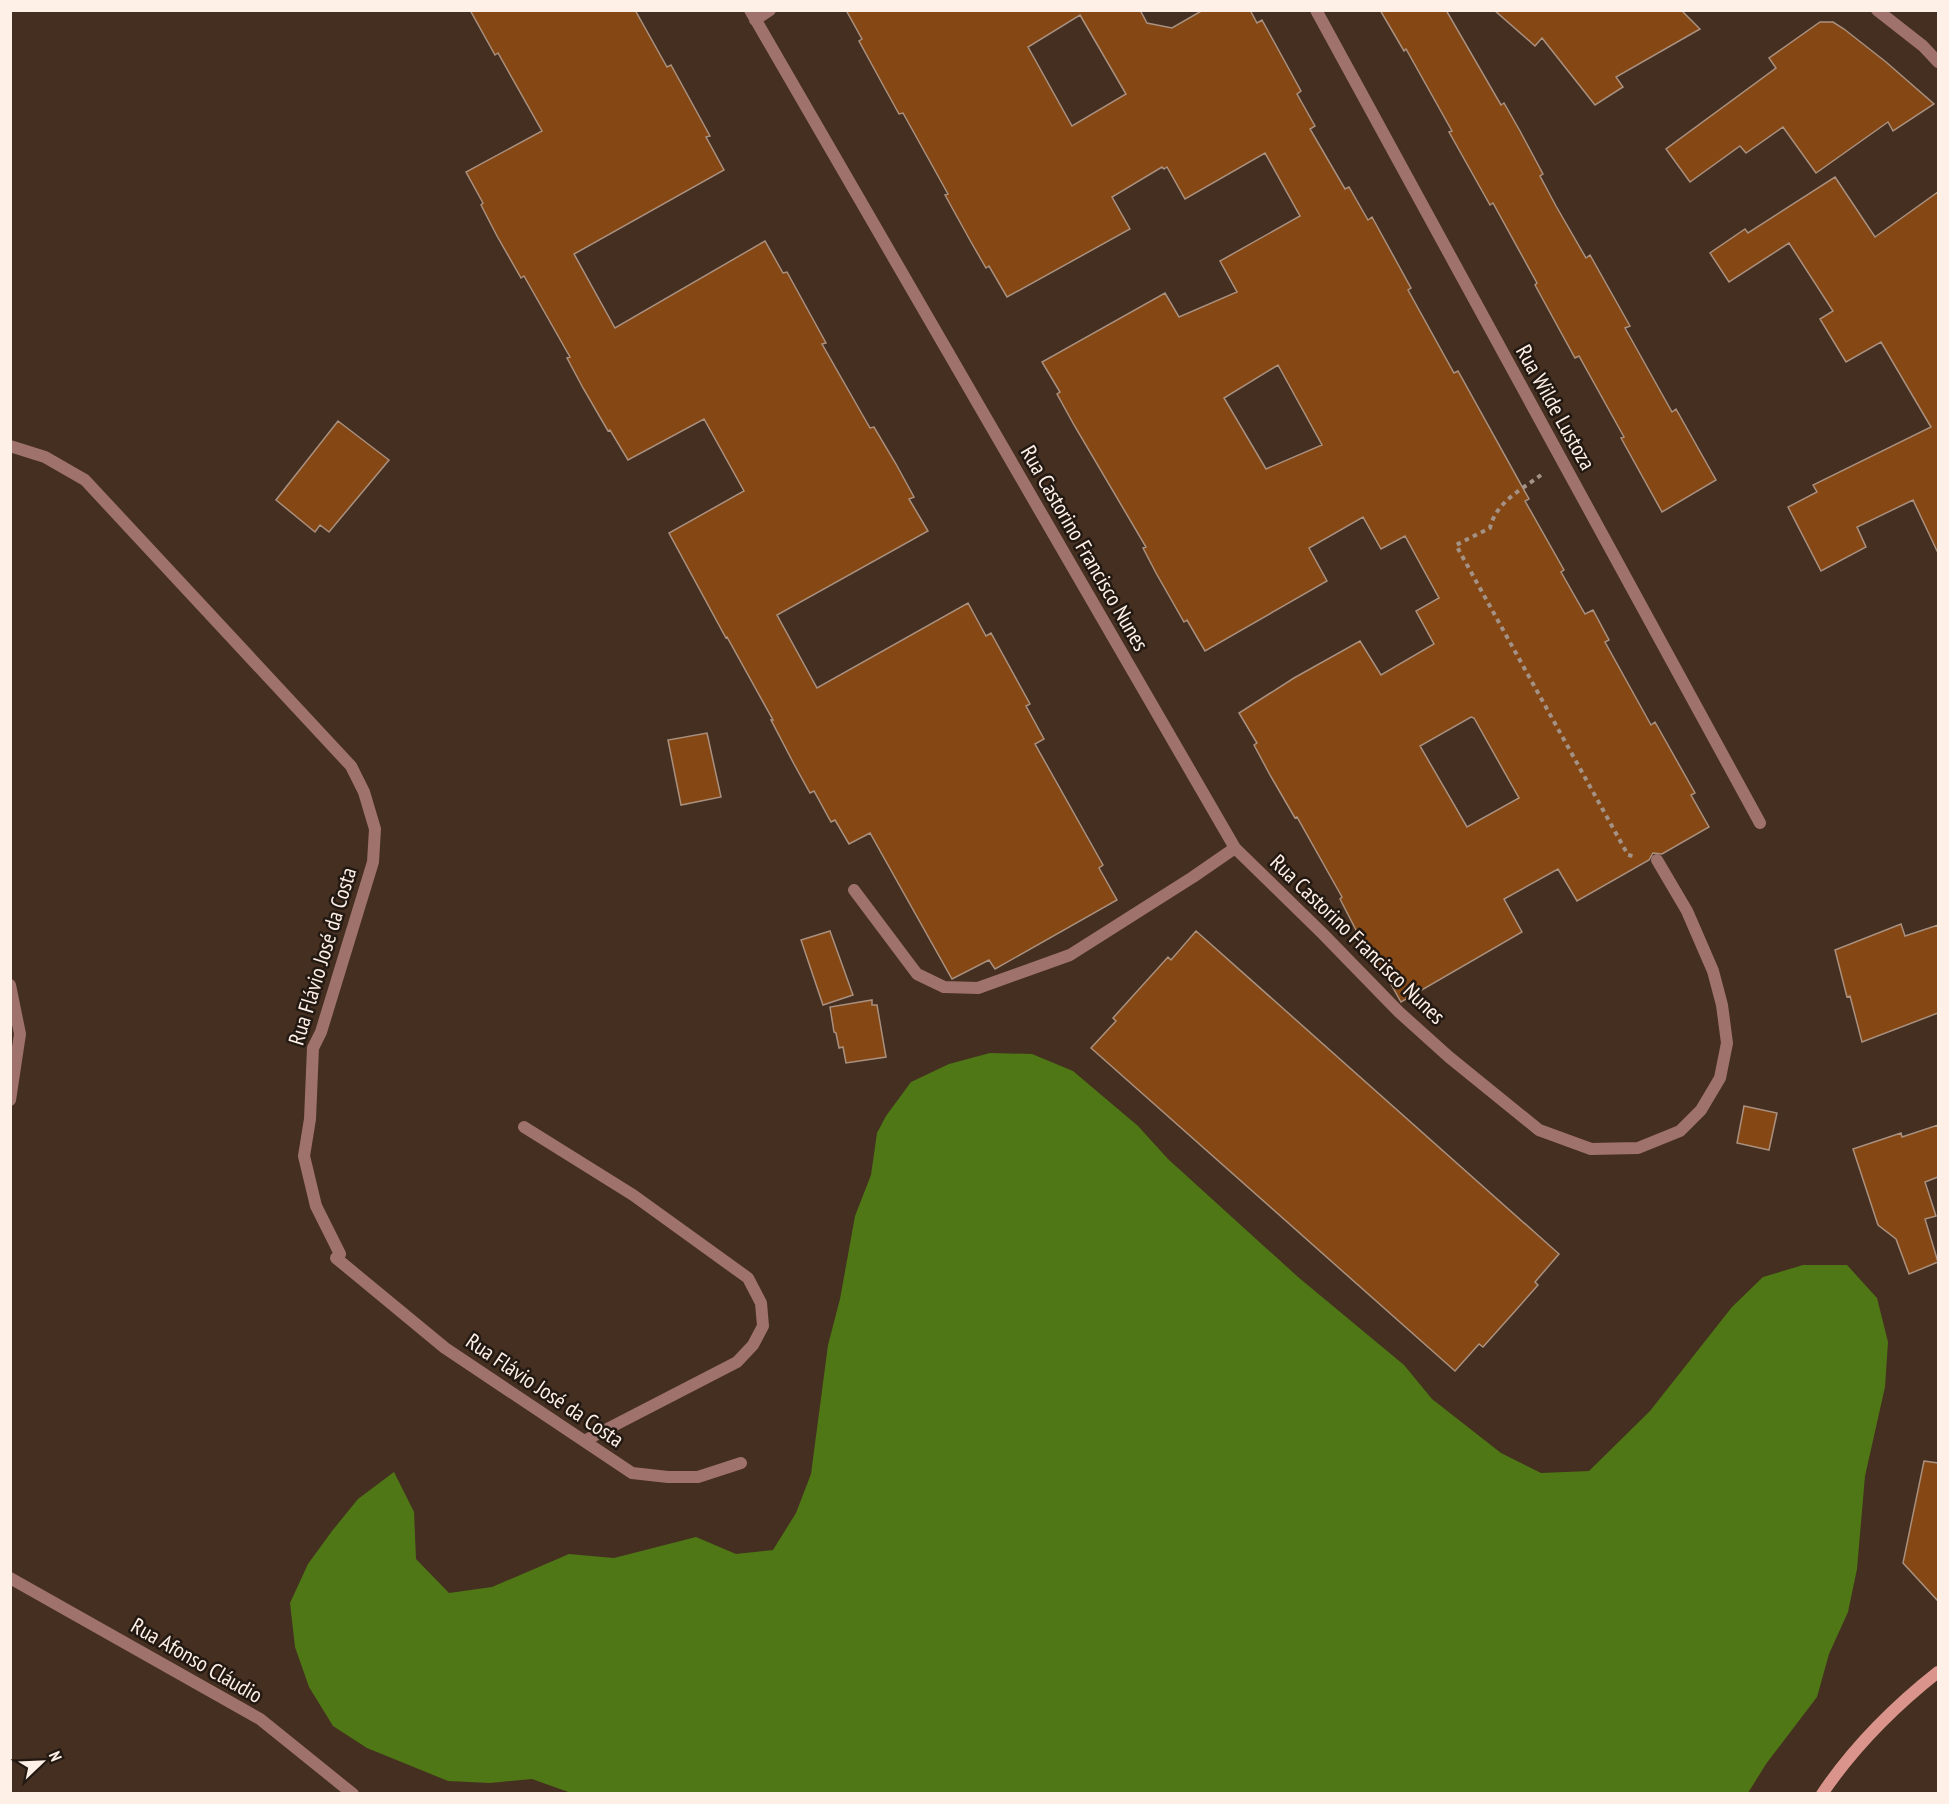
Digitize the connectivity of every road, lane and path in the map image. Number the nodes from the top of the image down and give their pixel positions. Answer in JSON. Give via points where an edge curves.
{"nodes":[{"id":1,"x":771,"y":10,"type":"edge"},
{"id":2,"x":1316,"y":10,"type":"edge"},
{"id":3,"x":1877,"y":10,"type":"edge"},
{"id":4,"x":752,"y":15,"type":"edge"},
{"id":5,"x":1938,"y":62,"type":"edge"},
{"id":6,"x":10,"y":446,"type":"edge"},
{"id":7,"x":1561,"y":461,"type":"junction"},
{"id":8,"x":1760,"y":824,"type":"dead end"},
{"id":9,"x":1235,"y":848,"type":"junction"},
{"id":10,"x":1657,"y":860,"type":"joint"},
{"id":11,"x":854,"y":890,"type":"dead end"},
{"id":12,"x":10,"y":985,"type":"edge"},
{"id":13,"x":10,"y":1100,"type":"edge"},
{"id":14,"x":524,"y":1127,"type":"dead end"},
{"id":15,"x":584,"y":1441,"type":"junction"},
{"id":16,"x":741,"y":1463,"type":"dead end"},
{"id":17,"x":10,"y":1578,"type":"edge"},
{"id":18,"x":1938,"y":1672,"type":"edge"},
{"id":19,"x":353,"y":1794,"type":"edge"},
{"id":20,"x":1822,"y":1794,"type":"edge"}],
"edges":[{"from":1,"to":4,"type":"street"},
{"from":2,"to":7,"type":"street","name":"Rua Wilde Lustoza"},
{"from":3,"to":5,"type":"street"},
{"from":4,"to":9,"type":"street","name":"Rua Castorino Francisco Nunes"},
{"from":6,"to":15,"type":"street","name":"Rua Flávio José da Costa","via":[[45,458],[85,480],[351,766],[375,829],[373,862],[313,1048],[304,1156],[316,1206],[340,1254],[336,1258],[445,1348]]},
{"from":7,"to":8,"type":"street","name":"Rua Wilde Lustoza"},
{"from":7,"to":10,"type":"path","via":[[1508,499],[1493,515],[1490,528],[1456,545],[1628,855]]},
{"from":9,"to":10,"type":"street","name":"Rua Castorino Francisco Nunes","via":[[1449,1057],[1539,1130],[1591,1149],[1638,1148],[1680,1131],[1701,1110],[1720,1078],[1727,1043],[1713,971],[1687,910]]},
{"from":9,"to":11,"type":"street","via":[[1070,955],[978,988],[944,987],[917,974]]},
{"from":12,"to":13,"type":"street","via":[[20,1034]]},
{"from":14,"to":15,"type":"street","via":[[633,1195],[748,1278],[761,1303],[763,1326],[753,1345],[737,1362]]},
{"from":15,"to":16,"type":"street","name":"Rua Flávio José da Costa","via":[[632,1473],[698,1477]]},
{"from":17,"to":19,"type":"street","name":"Rua Afonso Cláudio","via":[[260,1719]]},
{"from":18,"to":20,"type":"main road","via":[[1892,1712]]}]}
